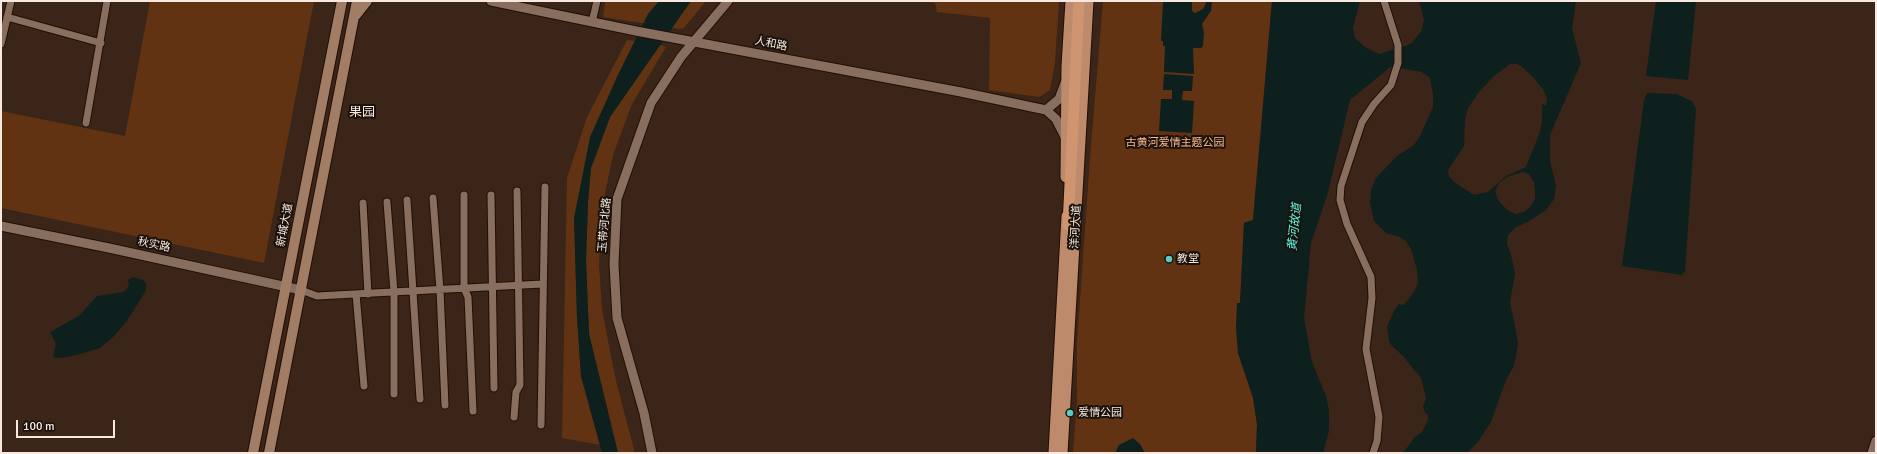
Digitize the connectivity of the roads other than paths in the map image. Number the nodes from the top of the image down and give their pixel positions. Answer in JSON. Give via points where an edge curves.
{"nodes":[{"id":1,"x":11,"y":1,"type":"edge"},
{"id":2,"x":107,"y":1,"type":"edge"},
{"id":3,"x":357,"y":1,"type":"edge"},
{"id":4,"x":367,"y":1,"type":"edge"},
{"id":5,"x":491,"y":1,"type":"edge"},
{"id":6,"x":597,"y":1,"type":"edge"},
{"id":7,"x":728,"y":1,"type":"edge"},
{"id":8,"x":1071,"y":1,"type":"edge"},
{"id":9,"x":1079,"y":1,"type":"edge"},
{"id":10,"x":1088,"y":1,"type":"edge"},
{"id":11,"x":1384,"y":1,"type":"edge"},
{"id":12,"x":339,"y":4,"type":"edge"},
{"id":13,"x":7,"y":17,"type":"junction"},
{"id":14,"x":338,"y":22,"type":"junction"},
{"id":15,"x":353,"y":22,"type":"junction"},
{"id":16,"x":592,"y":22,"type":"junction"},
{"id":17,"x":101,"y":42,"type":"junction"},
{"id":18,"x":694,"y":42,"type":"junction"},
{"id":19,"x":1,"y":44,"type":"edge"},
{"id":20,"x":1067,"y":72,"type":"junction"},
{"id":21,"x":1046,"y":110,"type":"junction"},
{"id":22,"x":86,"y":123,"type":"dead end"},
{"id":23,"x":1069,"y":140,"type":"junction"},
{"id":24,"x":544,"y":187,"type":"dead end"},
{"id":25,"x":517,"y":191,"type":"dead end"},
{"id":26,"x":464,"y":195,"type":"dead end"},
{"id":27,"x":491,"y":195,"type":"dead end"},
{"id":28,"x":433,"y":198,"type":"dead end"},
{"id":29,"x":407,"y":200,"type":"dead end"},
{"id":30,"x":363,"y":202,"type":"dead end"},
{"id":31,"x":387,"y":202,"type":"dead end"},
{"id":32,"x":1068,"y":225,"type":"joint"},
{"id":33,"x":1,"y":226,"type":"edge"},
{"id":34,"x":542,"y":284,"type":"junction"},
{"id":35,"x":520,"y":285,"type":"junction"},
{"id":36,"x":286,"y":286,"type":"junction"},
{"id":37,"x":492,"y":287,"type":"junction"},
{"id":38,"x":464,"y":288,"type":"junction"},
{"id":39,"x":301,"y":290,"type":"junction"},
{"id":40,"x":440,"y":290,"type":"junction"},
{"id":41,"x":414,"y":291,"type":"junction"},
{"id":42,"x":394,"y":292,"type":"junction"},
{"id":43,"x":356,"y":294,"type":"junction"},
{"id":44,"x":368,"y":294,"type":"junction"},
{"id":45,"x":364,"y":386,"type":"dead end"},
{"id":46,"x":494,"y":388,"type":"dead end"},
{"id":47,"x":394,"y":394,"type":"dead end"},
{"id":48,"x":420,"y":399,"type":"dead end"},
{"id":49,"x":445,"y":405,"type":"dead end"},
{"id":50,"x":473,"y":411,"type":"dead end"},
{"id":51,"x":514,"y":418,"type":"dead end"},
{"id":52,"x":541,"y":425,"type":"dead end"},
{"id":53,"x":1876,"y":442,"type":"edge"},
{"id":54,"x":253,"y":451,"type":"edge"},
{"id":55,"x":269,"y":453,"type":"edge"},
{"id":56,"x":652,"y":453,"type":"edge"},
{"id":57,"x":1054,"y":453,"type":"edge"},
{"id":58,"x":1062,"y":453,"type":"edge"},
{"id":59,"x":1372,"y":453,"type":"edge"},
{"id":60,"x":1872,"y":453,"type":"edge"}],
"edges":[{"from":1,"to":13,"type":"street"},
{"from":2,"to":17,"type":"street"},
{"from":3,"to":15,"type":"main road"},
{"from":4,"to":15,"type":"main road"},
{"from":5,"to":16,"type":"street","name":"人和路"},
{"from":6,"to":16,"type":"street"},
{"from":7,"to":18,"type":"street","name":"玉带河北路"},
{"from":8,"to":20,"type":"main road"},
{"from":9,"to":23,"type":"highway"},
{"from":10,"to":58,"type":"main road","name":"洋河大道"},
{"from":11,"to":59,"type":"street","via":[[1398,45],[1396,72],[1391,85],[1362,122],[1341,186],[1340,200],[1347,224],[1371,277],[1372,298],[1366,349],[1379,417],[1377,441]]},
{"from":12,"to":14,"type":"main road","name":"新城大道"},
{"from":13,"to":17,"type":"street"},
{"from":13,"to":19,"type":"street"},
{"from":14,"to":15,"type":"main road"},
{"from":14,"to":36,"type":"main road","name":"新城大道"},
{"from":15,"to":39,"type":"main road"},
{"from":16,"to":18,"type":"street","name":"人和路"},
{"from":17,"to":22,"type":"street"},
{"from":18,"to":21,"type":"street","name":"人和路"},
{"from":18,"to":56,"type":"street","name":"玉带河北路","via":[[651,103],[617,199],[614,264],[617,318],[644,413]]},
{"from":20,"to":21,"type":"street","via":[[1061,97]]},
{"from":20,"to":23,"type":"main road"},
{"from":21,"to":23,"type":"street","via":[[1056,119]]},
{"from":23,"to":32,"type":"highway"},
{"from":24,"to":34,"type":"street"},
{"from":25,"to":35,"type":"street"},
{"from":26,"to":38,"type":"street"},
{"from":27,"to":37,"type":"street"},
{"from":28,"to":40,"type":"street"},
{"from":29,"to":41,"type":"street"},
{"from":30,"to":44,"type":"street"},
{"from":31,"to":42,"type":"street"},
{"from":32,"to":57,"type":"main road","name":"洋河大道"},
{"from":33,"to":36,"type":"street","name":"秋实路"},
{"from":34,"to":35,"type":"street"},
{"from":34,"to":52,"type":"street"},
{"from":35,"to":37,"type":"street"},
{"from":35,"to":51,"type":"street","via":[[520,385],[516,392]]},
{"from":36,"to":39,"type":"street","name":"秋实路"},
{"from":36,"to":54,"type":"main road","name":"新城大道"},
{"from":37,"to":38,"type":"street"},
{"from":37,"to":46,"type":"street"},
{"from":38,"to":40,"type":"street"},
{"from":38,"to":50,"type":"street","via":[[468,297]]},
{"from":39,"to":43,"type":"street","via":[[317,296]]},
{"from":39,"to":55,"type":"main road"},
{"from":40,"to":41,"type":"street"},
{"from":40,"to":49,"type":"street"},
{"from":41,"to":42,"type":"street"},
{"from":41,"to":48,"type":"street"},
{"from":42,"to":44,"type":"street"},
{"from":42,"to":47,"type":"street"},
{"from":43,"to":44,"type":"street"},
{"from":43,"to":45,"type":"street"},
{"from":53,"to":60,"type":"street"}]}
